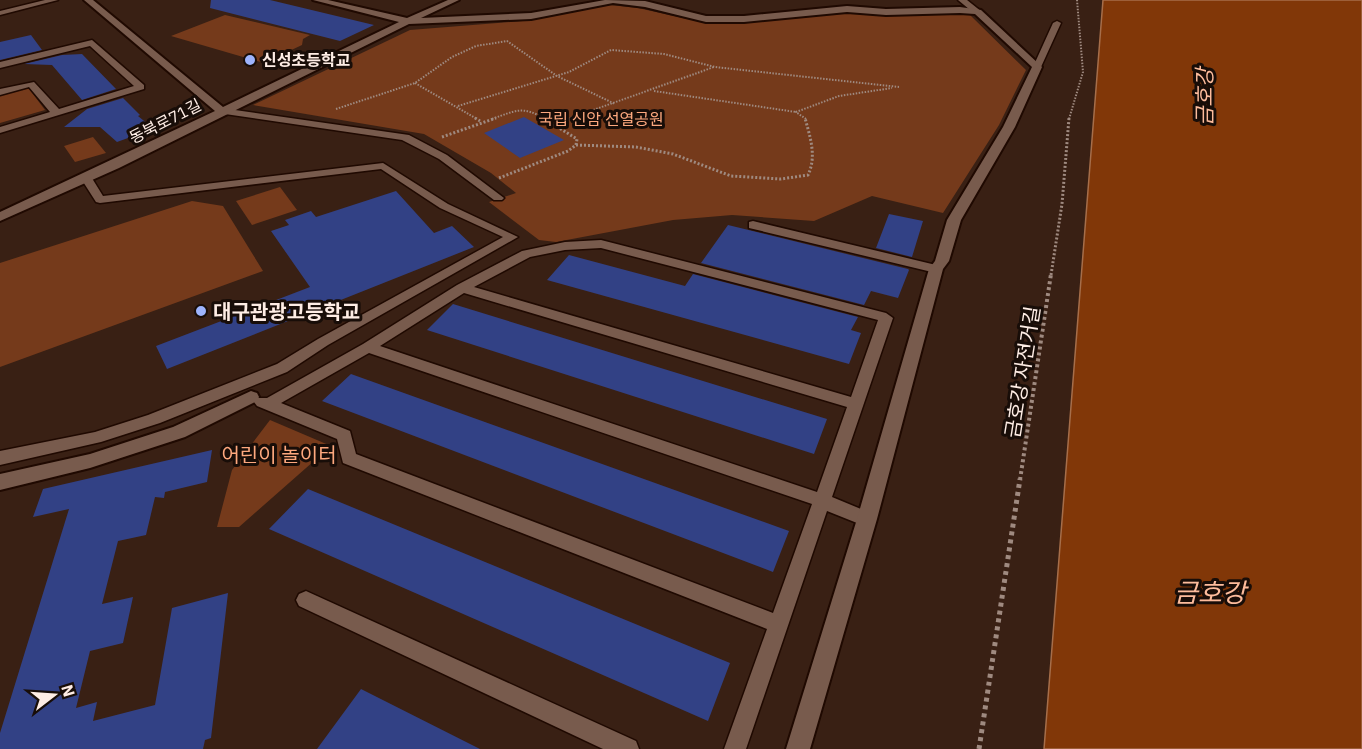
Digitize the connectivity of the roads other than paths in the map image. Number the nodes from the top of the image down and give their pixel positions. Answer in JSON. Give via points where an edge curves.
{"nodes":[{"id":1,"x":54,"y":0,"type":"edge"},
{"id":2,"x":88,"y":0,"type":"edge"},
{"id":3,"x":317,"y":0,"type":"edge"},
{"id":4,"x":455,"y":0,"type":"edge"},
{"id":5,"x":962,"y":0,"type":"edge"},
{"id":6,"x":0,"y":12,"type":"edge"},
{"id":7,"x":978,"y":12,"type":"junction"},
{"id":8,"x":407,"y":21,"type":"junction"},
{"id":9,"x":1057,"y":23,"type":"dead end"},
{"id":10,"x":0,"y":65,"type":"edge"},
{"id":11,"x":1037,"y":67,"type":"junction"},
{"id":12,"x":0,"y":92,"type":"edge"},
{"id":13,"x":221,"y":111,"type":"junction"},
{"id":14,"x":57,"y":113,"type":"junction"},
{"id":15,"x":0,"y":130,"type":"edge"},
{"id":16,"x":86,"y":177,"type":"junction"},
{"id":17,"x":498,"y":198,"type":"dead end"},
{"id":18,"x":0,"y":217,"type":"edge"},
{"id":19,"x":753,"y":225,"type":"dead end"},
{"id":20,"x":936,"y":269,"type":"junction"},
{"id":21,"x":462,"y":288,"type":"junction"},
{"id":22,"x":368,"y":347,"type":"junction"},
{"id":23,"x":259,"y":401,"type":"junction"},
{"id":24,"x":855,"y":404,"type":"junction"},
{"id":25,"x":0,"y":459,"type":"edge"},
{"id":26,"x":0,"y":482,"type":"edge"},
{"id":27,"x":820,"y":500,"type":"junction"},
{"id":28,"x":867,"y":519,"type":"junction"},
{"id":29,"x":306,"y":600,"type":"dead end"},
{"id":30,"x":778,"y":624,"type":"junction"},
{"id":31,"x":628,"y":749,"type":"edge"},
{"id":32,"x":735,"y":749,"type":"edge"},
{"id":33,"x":798,"y":749,"type":"edge"}],
"edges":[{"from":1,"to":6,"type":"lane"},
{"from":2,"to":13,"type":"street","name":"동북로71길"},
{"from":3,"to":8,"type":"street"},
{"from":4,"to":8,"type":"street"},
{"from":5,"to":7,"type":"lane"},
{"from":7,"to":8,"type":"street","via":[[847,9],[706,19],[645,4],[613,1],[531,16]]},
{"from":7,"to":11,"type":"street"},
{"from":8,"to":13,"type":"street"},
{"from":9,"to":11,"type":"lane"},
{"from":10,"to":14,"type":"lane","via":[[92,43],[141,87]]},
{"from":11,"to":20,"type":"street","via":[[1010,127],[954,220]]},
{"from":12,"to":14,"type":"lane","via":[[31,84]]},
{"from":13,"to":16,"type":"street","name":"동북로71길"},
{"from":13,"to":17,"type":"lane","via":[[405,137],[422,144]]},
{"from":14,"to":15,"type":"lane"},
{"from":16,"to":18,"type":"street","name":"동북로71길"},
{"from":16,"to":25,"type":"lane","via":[[100,200],[383,166],[444,206],[512,237],[282,368],[154,419],[95,438]]},
{"from":19,"to":20,"type":"lane"},
{"from":20,"to":28,"type":"street"},
{"from":21,"to":22,"type":"lane"},
{"from":21,"to":24,"type":"lane"},
{"from":21,"to":24,"type":"lane","via":[[526,254],[601,244],[886,318]]},
{"from":22,"to":23,"type":"lane"},
{"from":22,"to":27,"type":"lane"},
{"from":23,"to":26,"type":"street","via":[[90,461]]},
{"from":23,"to":30,"type":"lane","via":[[344,435],[350,458]]},
{"from":24,"to":27,"type":"lane"},
{"from":27,"to":28,"type":"lane"},
{"from":27,"to":30,"type":"lane"},
{"from":28,"to":33,"type":"street"},
{"from":29,"to":31,"type":"lane"},
{"from":30,"to":32,"type":"lane"}]}
